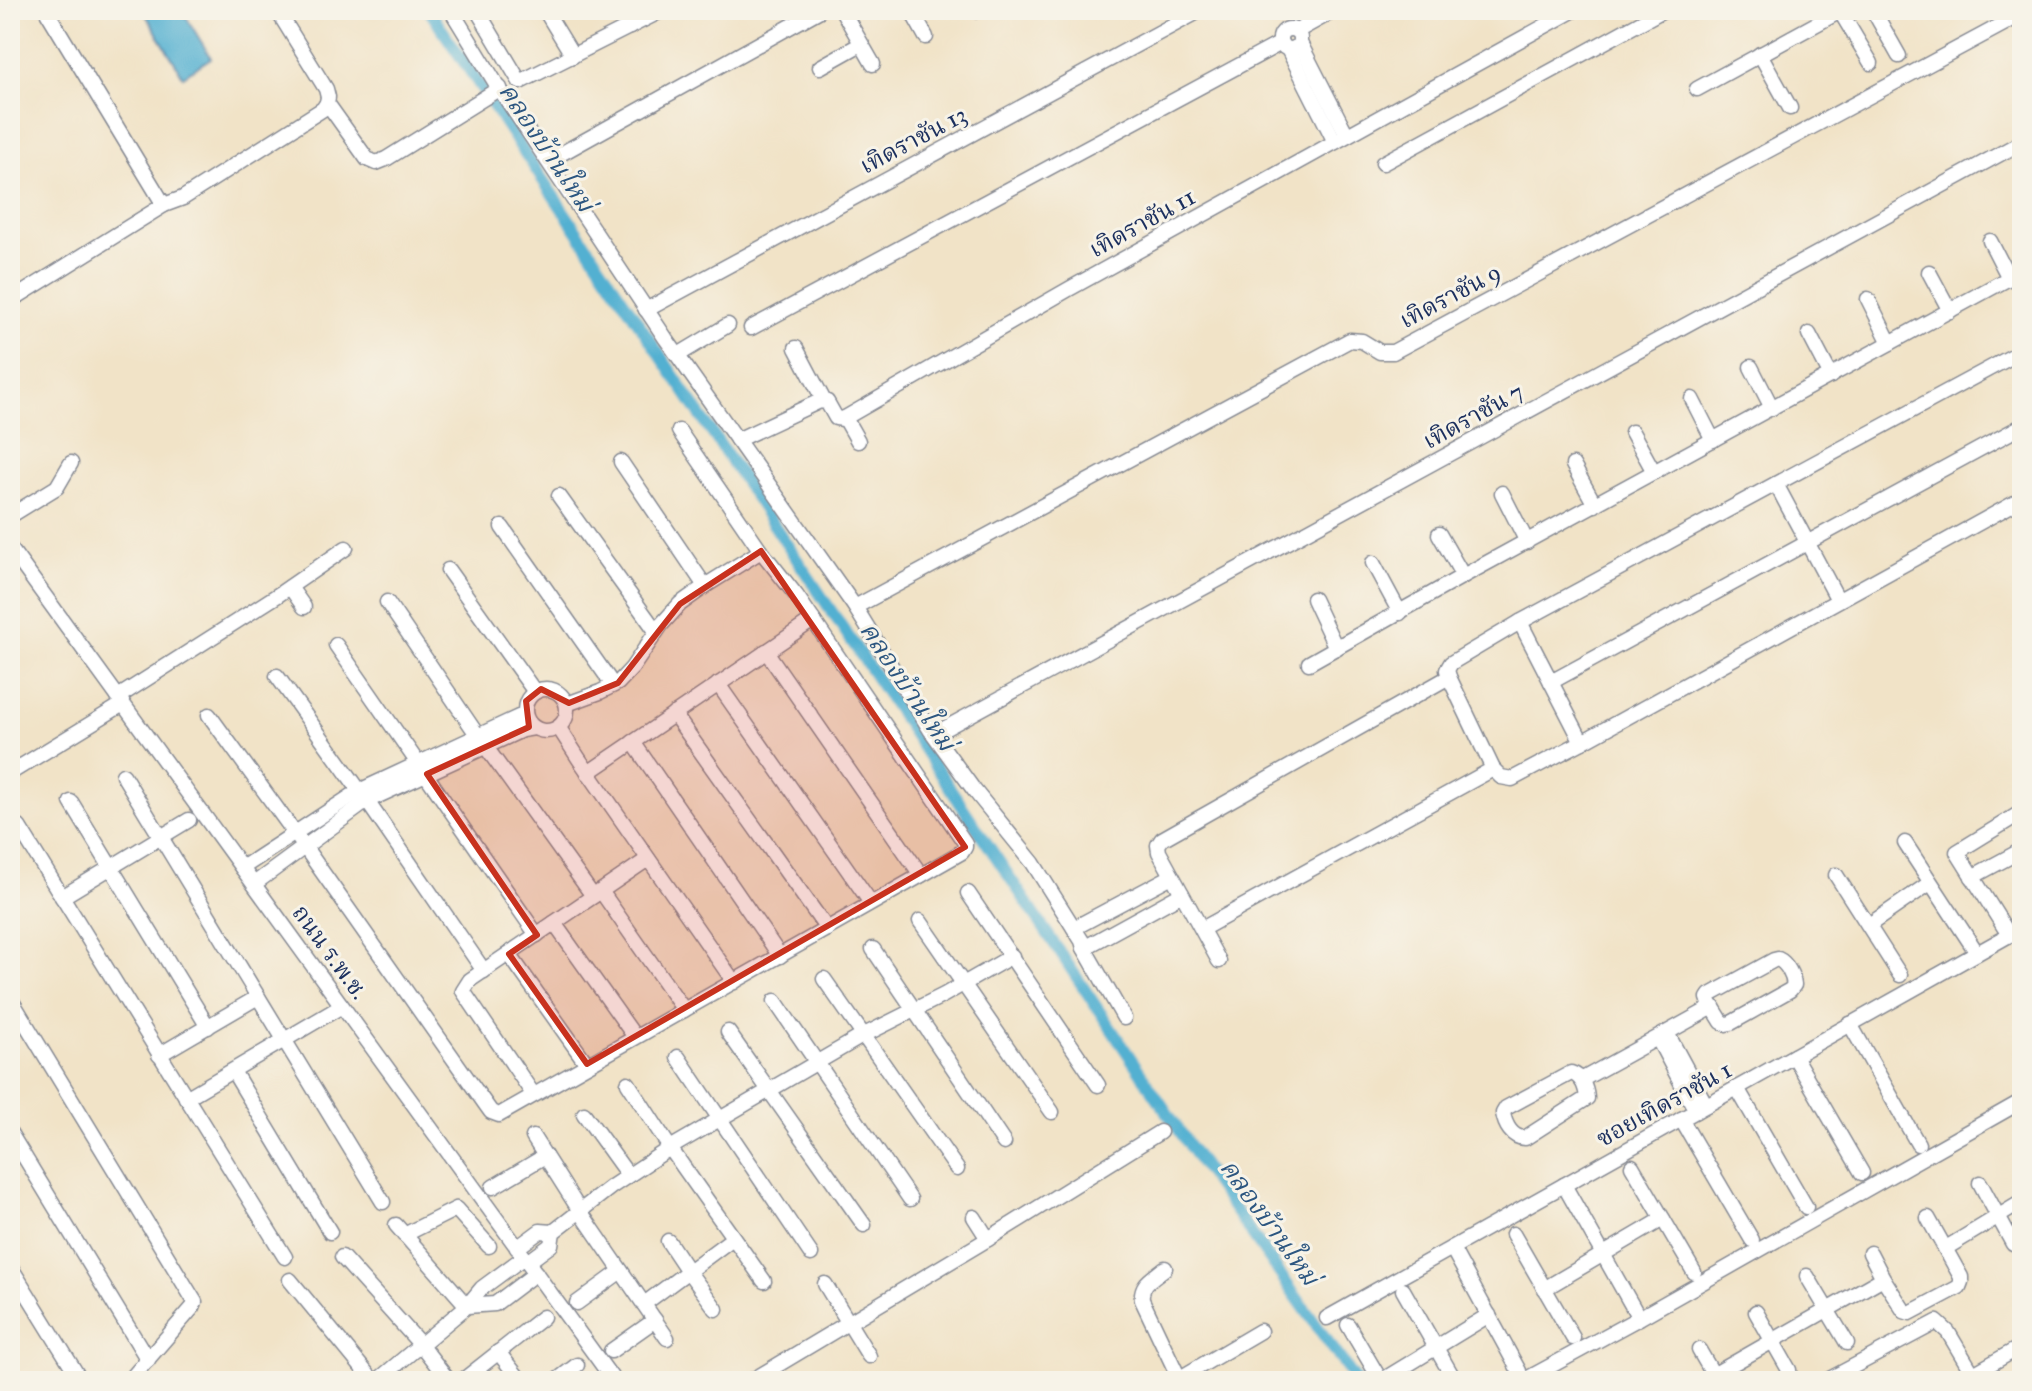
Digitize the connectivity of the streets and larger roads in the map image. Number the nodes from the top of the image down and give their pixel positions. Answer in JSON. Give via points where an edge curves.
{"nodes":[{"id":1,"x":46,"y":10,"type":"edge"},
{"id":2,"x":277,"y":10,"type":"edge"},
{"id":3,"x":451,"y":10,"type":"edge"},
{"id":4,"x":477,"y":10,"type":"edge"},
{"id":5,"x":545,"y":10,"type":"edge"},
{"id":6,"x":620,"y":10,"type":"edge"},
{"id":7,"x":663,"y":10,"type":"edge"},
{"id":8,"x":820,"y":10,"type":"edge"},
{"id":9,"x":842,"y":10,"type":"edge"},
{"id":10,"x":911,"y":10,"type":"edge"},
{"id":11,"x":1201,"y":10,"type":"edge"},
{"id":12,"x":1335,"y":10,"type":"edge"},
{"id":13,"x":1574,"y":10,"type":"edge"},
{"id":14,"x":1663,"y":10,"type":"edge"},
{"id":15,"x":1873,"y":10,"type":"edge"},
{"id":16,"x":1841,"y":11,"type":"edge"},
{"id":17,"x":2022,"y":14,"type":"edge"},
{"id":18,"x":630,"y":27,"type":"junction"},
{"id":19,"x":926,"y":37,"type":"dead end"},
{"id":20,"x":1291,"y":42,"type":"junction"},
{"id":21,"x":861,"y":44,"type":"junction"},
{"id":22,"x":1760,"y":54,"type":"junction"},
{"id":23,"x":573,"y":56,"type":"junction"},
{"id":24,"x":1899,"y":56,"type":"dead end"},
{"id":25,"x":1871,"y":63,"type":"dead end"},
{"id":26,"x":873,"y":64,"type":"dead end"},
{"id":27,"x":820,"y":67,"type":"dead end"},
{"id":28,"x":1697,"y":89,"type":"dead end"},
{"id":29,"x":496,"y":91,"type":"junction"},
{"id":30,"x":327,"y":103,"type":"junction"},
{"id":31,"x":1790,"y":108,"type":"dead end"},
{"id":32,"x":1341,"y":138,"type":"junction"},
{"id":33,"x":2022,"y":142,"type":"edge"},
{"id":34,"x":548,"y":161,"type":"junction"},
{"id":35,"x":1383,"y":163,"type":"dead end"},
{"id":36,"x":164,"y":205,"type":"junction"},
{"id":37,"x":1990,"y":241,"type":"dead end"},
{"id":38,"x":1929,"y":272,"type":"dead end"},
{"id":39,"x":2016,"y":275,"type":"edge"},
{"id":40,"x":1868,"y":299,"type":"dead end"},
{"id":41,"x":10,"y":301,"type":"edge"},
{"id":42,"x":646,"y":310,"type":"junction"},
{"id":43,"x":1950,"y":311,"type":"junction"},
{"id":44,"x":728,"y":325,"type":"dead end"},
{"id":45,"x":751,"y":328,"type":"dead end"},
{"id":46,"x":1809,"y":334,"type":"dead end"},
{"id":47,"x":1890,"y":343,"type":"junction"},
{"id":48,"x":796,"y":348,"type":"dead end"},
{"id":49,"x":2022,"y":351,"type":"edge"},
{"id":50,"x":678,"y":355,"type":"junction"},
{"id":51,"x":1751,"y":367,"type":"dead end"},
{"id":52,"x":1831,"y":376,"type":"junction"},
{"id":53,"x":1692,"y":399,"type":"dead end"},
{"id":54,"x":824,"y":401,"type":"junction"},
{"id":55,"x":1772,"y":408,"type":"junction"},
{"id":56,"x":845,"y":418,"type":"junction"},
{"id":57,"x":2022,"y":426,"type":"edge"},
{"id":58,"x":679,"y":431,"type":"dead end"},
{"id":59,"x":1632,"y":432,"type":"dead end"},
{"id":60,"x":737,"y":440,"type":"junction"},
{"id":61,"x":1713,"y":440,"type":"junction"},
{"id":62,"x":858,"y":441,"type":"dead end"},
{"id":63,"x":621,"y":462,"type":"dead end"},
{"id":64,"x":71,"y":463,"type":"dead end"},
{"id":65,"x":1573,"y":465,"type":"dead end"},
{"id":66,"x":1654,"y":472,"type":"junction"},
{"id":67,"x":1776,"y":484,"type":"junction"},
{"id":68,"x":1502,"y":493,"type":"dead end"},
{"id":69,"x":559,"y":496,"type":"dead end"},
{"id":70,"x":2022,"y":499,"type":"edge"},
{"id":71,"x":1595,"y":505,"type":"junction"},
{"id":72,"x":10,"y":516,"type":"edge"},
{"id":73,"x":502,"y":527,"type":"dead end"},
{"id":74,"x":1439,"y":534,"type":"dead end"},
{"id":75,"x":1527,"y":542,"type":"junction"},
{"id":76,"x":1807,"y":543,"type":"junction"},
{"id":77,"x":10,"y":548,"type":"edge"},
{"id":78,"x":346,"y":548,"type":"dead end"},
{"id":79,"x":761,"y":551,"type":"junction"},
{"id":80,"x":1373,"y":563,"type":"dead end"},
{"id":81,"x":448,"y":570,"type":"dead end"},
{"id":82,"x":1463,"y":576,"type":"junction"},
{"id":83,"x":705,"y":586,"type":"junction"},
{"id":84,"x":290,"y":587,"type":"junction"},
{"id":85,"x":1313,"y":599,"type":"dead end"},
{"id":86,"x":1838,"y":600,"type":"junction"},
{"id":87,"x":387,"y":602,"type":"dead end"},
{"id":88,"x":304,"y":607,"type":"dead end"},
{"id":89,"x":855,"y":607,"type":"junction"},
{"id":90,"x":1400,"y":613,"type":"junction"},
{"id":91,"x":813,"y":620,"type":"junction"},
{"id":92,"x":1520,"y":622,"type":"junction"},
{"id":93,"x":656,"y":631,"type":"junction"},
{"id":94,"x":336,"y":645,"type":"dead end"},
{"id":95,"x":1336,"y":648,"type":"junction"},
{"id":96,"x":766,"y":651,"type":"junction"},
{"id":97,"x":1309,"y":663,"type":"dead end"},
{"id":98,"x":277,"y":676,"type":"dead end"},
{"id":99,"x":1449,"y":677,"type":"junction"},
{"id":100,"x":1551,"y":682,"type":"junction"},
{"id":101,"x":718,"y":684,"type":"junction"},
{"id":102,"x":613,"y":685,"type":"junction"},
{"id":103,"x":535,"y":692,"type":"junction"},
{"id":104,"x":120,"y":700,"type":"junction"},
{"id":105,"x":567,"y":704,"type":"junction"},
{"id":106,"x":525,"y":714,"type":"junction"},
{"id":107,"x":674,"y":714,"type":"junction"},
{"id":108,"x":209,"y":715,"type":"dead end"},
{"id":109,"x":534,"y":728,"type":"junction"},
{"id":110,"x":559,"y":728,"type":"junction"},
{"id":111,"x":944,"y":729,"type":"dead end"},
{"id":112,"x":482,"y":741,"type":"junction"},
{"id":113,"x":633,"y":742,"type":"junction"},
{"id":114,"x":1582,"y":742,"type":"junction"},
{"id":115,"x":422,"y":769,"type":"junction"},
{"id":116,"x":1493,"y":769,"type":"junction"},
{"id":117,"x":10,"y":773,"type":"edge"},
{"id":118,"x":588,"y":773,"type":"junction"},
{"id":119,"x":123,"y":775,"type":"dead end"},
{"id":120,"x":363,"y":796,"type":"junction"},
{"id":121,"x":71,"y":802,"type":"dead end"},
{"id":122,"x":2022,"y":812,"type":"edge"},
{"id":123,"x":189,"y":820,"type":"dead end"},
{"id":124,"x":19,"y":827,"type":"dead end"},
{"id":125,"x":294,"y":834,"type":"junction"},
{"id":126,"x":161,"y":837,"type":"junction"},
{"id":127,"x":1905,"y":843,"type":"dead end"},
{"id":128,"x":304,"y":846,"type":"junction"},
{"id":129,"x":2022,"y":850,"type":"edge"},
{"id":130,"x":648,"y":859,"type":"junction"},
{"id":131,"x":111,"y":867,"type":"junction"},
{"id":132,"x":242,"y":868,"type":"junction"},
{"id":133,"x":921,"y":875,"type":"junction"},
{"id":134,"x":1836,"y":875,"type":"dead end"},
{"id":135,"x":1172,"y":876,"type":"junction"},
{"id":136,"x":1972,"y":877,"type":"junction"},
{"id":137,"x":1930,"y":883,"type":"junction"},
{"id":138,"x":254,"y":884,"type":"junction"},
{"id":139,"x":968,"y":893,"type":"dead end"},
{"id":140,"x":597,"y":894,"type":"junction"},
{"id":141,"x":1182,"y":894,"type":"junction"},
{"id":142,"x":62,"y":897,"type":"junction"},
{"id":143,"x":871,"y":903,"type":"junction"},
{"id":144,"x":920,"y":921,"type":"dead end"},
{"id":145,"x":554,"y":923,"type":"junction"},
{"id":146,"x":1869,"y":925,"type":"junction"},
{"id":147,"x":1074,"y":928,"type":"junction"},
{"id":148,"x":827,"y":929,"type":"junction"},
{"id":149,"x":1202,"y":929,"type":"junction"},
{"id":150,"x":2016,"y":932,"type":"edge"},
{"id":151,"x":537,"y":935,"type":"junction"},
{"id":152,"x":1084,"y":948,"type":"junction"},
{"id":153,"x":873,"y":949,"type":"dead end"},
{"id":154,"x":1977,"y":953,"type":"junction"},
{"id":155,"x":509,"y":954,"type":"junction"},
{"id":156,"x":780,"y":956,"type":"junction"},
{"id":157,"x":1012,"y":956,"type":"junction"},
{"id":158,"x":1219,"y":961,"type":"dead end"},
{"id":159,"x":484,"y":971,"type":"junction"},
{"id":160,"x":1900,"y":975,"type":"dead end"},
{"id":161,"x":824,"y":979,"type":"dead end"},
{"id":162,"x":734,"y":982,"type":"junction"},
{"id":163,"x":964,"y":984,"type":"junction"},
{"id":164,"x":258,"y":997,"type":"junction"},
{"id":165,"x":10,"y":998,"type":"edge"},
{"id":166,"x":775,"y":1001,"type":"dead end"},
{"id":167,"x":342,"y":1006,"type":"junction"},
{"id":168,"x":1713,"y":1007,"type":"junction"},
{"id":169,"x":684,"y":1010,"type":"junction"},
{"id":170,"x":913,"y":1010,"type":"junction"},
{"id":171,"x":1124,"y":1018,"type":"dead end"},
{"id":172,"x":1850,"y":1024,"type":"junction"},
{"id":173,"x":208,"y":1027,"type":"junction"},
{"id":174,"x":728,"y":1032,"type":"dead end"},
{"id":175,"x":864,"y":1035,"type":"junction"},
{"id":176,"x":1662,"y":1036,"type":"junction"},
{"id":177,"x":635,"y":1037,"type":"junction"},
{"id":178,"x":284,"y":1040,"type":"junction"},
{"id":179,"x":159,"y":1055,"type":"junction"},
{"id":180,"x":1794,"y":1056,"type":"junction"},
{"id":181,"x":678,"y":1057,"type":"dead end"},
{"id":182,"x":817,"y":1063,"type":"junction"},
{"id":183,"x":587,"y":1064,"type":"junction"},
{"id":184,"x":233,"y":1071,"type":"junction"},
{"id":185,"x":1581,"y":1080,"type":"junction"},
{"id":186,"x":628,"y":1083,"type":"dead end"},
{"id":187,"x":1098,"y":1085,"type":"dead end"},
{"id":188,"x":1737,"y":1088,"type":"junction"},
{"id":189,"x":769,"y":1091,"type":"junction"},
{"id":190,"x":533,"y":1094,"type":"junction"},
{"id":191,"x":186,"y":1098,"type":"junction"},
{"id":192,"x":2022,"y":1101,"type":"edge"},
{"id":193,"x":1701,"y":1108,"type":"junction"},
{"id":194,"x":1052,"y":1112,"type":"dead end"},
{"id":195,"x":584,"y":1114,"type":"dead end"},
{"id":196,"x":1681,"y":1119,"type":"junction"},
{"id":197,"x":719,"y":1120,"type":"junction"},
{"id":198,"x":1160,"y":1132,"type":"dead end"},
{"id":199,"x":10,"y":1133,"type":"edge"},
{"id":200,"x":533,"y":1137,"type":"dead end"},
{"id":201,"x":1004,"y":1143,"type":"dead end"},
{"id":202,"x":1918,"y":1144,"type":"dead end"},
{"id":203,"x":670,"y":1148,"type":"junction"},
{"id":204,"x":545,"y":1156,"type":"junction"},
{"id":205,"x":1632,"y":1166,"type":"dead end"},
{"id":206,"x":957,"y":1169,"type":"dead end"},
{"id":207,"x":1862,"y":1173,"type":"dead end"},
{"id":208,"x":628,"y":1175,"type":"junction"},
{"id":209,"x":1980,"y":1183,"type":"dead end"},
{"id":210,"x":1564,"y":1185,"type":"junction"},
{"id":211,"x":493,"y":1187,"type":"dead end"},
{"id":212,"x":910,"y":1199,"type":"dead end"},
{"id":213,"x":383,"y":1202,"type":"dead end"},
{"id":214,"x":2022,"y":1202,"type":"edge"},
{"id":215,"x":1806,"y":1207,"type":"dead end"},
{"id":216,"x":580,"y":1211,"type":"junction"},
{"id":217,"x":1997,"y":1216,"type":"junction"},
{"id":218,"x":974,"y":1217,"type":"dead end"},
{"id":219,"x":1928,"y":1218,"type":"dead end"},
{"id":220,"x":1663,"y":1219,"type":"junction"},
{"id":221,"x":864,"y":1225,"type":"dead end"},
{"id":222,"x":330,"y":1232,"type":"dead end"},
{"id":223,"x":1513,"y":1234,"type":"dead end"},
{"id":224,"x":733,"y":1238,"type":"junction"},
{"id":225,"x":988,"y":1239,"type":"junction"},
{"id":226,"x":1752,"y":1240,"type":"dead end"},
{"id":227,"x":668,"y":1241,"type":"dead end"},
{"id":228,"x":2013,"y":1244,"type":"dead end"},
{"id":229,"x":489,"y":1246,"type":"dead end"},
{"id":230,"x":1452,"y":1248,"type":"junction"},
{"id":231,"x":1946,"y":1248,"type":"junction"},
{"id":232,"x":1870,"y":1253,"type":"dead end"},
{"id":233,"x":811,"y":1254,"type":"dead end"},
{"id":234,"x":1604,"y":1254,"type":"junction"},
{"id":235,"x":285,"y":1257,"type":"dead end"},
{"id":236,"x":342,"y":1257,"type":"dead end"},
{"id":237,"x":526,"y":1260,"type":"junction"},
{"id":238,"x":10,"y":1266,"type":"edge"},
{"id":239,"x":1165,"y":1268,"type":"dead end"},
{"id":240,"x":621,"y":1271,"type":"junction"},
{"id":241,"x":688,"y":1271,"type":"junction"},
{"id":242,"x":1694,"y":1272,"type":"dead end"},
{"id":243,"x":1807,"y":1276,"type":"dead end"},
{"id":244,"x":1883,"y":1278,"type":"junction"},
{"id":245,"x":290,"y":1280,"type":"dead end"},
{"id":246,"x":764,"y":1281,"type":"dead end"},
{"id":247,"x":825,"y":1284,"type":"dead end"},
{"id":248,"x":1544,"y":1289,"type":"junction"},
{"id":249,"x":1403,"y":1290,"type":"dead end"},
{"id":250,"x":577,"y":1303,"type":"dead end"},
{"id":251,"x":644,"y":1304,"type":"junction"},
{"id":252,"x":1929,"y":1304,"type":"junction"},
{"id":253,"x":467,"y":1306,"type":"junction"},
{"id":254,"x":716,"y":1309,"type":"dead end"},
{"id":255,"x":1826,"y":1310,"type":"junction"},
{"id":256,"x":1756,"y":1312,"type":"dead end"},
{"id":257,"x":1489,"y":1315,"type":"junction"},
{"id":258,"x":543,"y":1317,"type":"dead end"},
{"id":259,"x":1327,"y":1318,"type":"dead end"},
{"id":260,"x":1639,"y":1318,"type":"junction"},
{"id":261,"x":655,"y":1320,"type":"junction"},
{"id":262,"x":1937,"y":1322,"type":"junction"},
{"id":263,"x":848,"y":1323,"type":"junction"},
{"id":264,"x":1348,"y":1325,"type":"dead end"},
{"id":265,"x":1260,"y":1331,"type":"dead end"},
{"id":266,"x":667,"y":1338,"type":"dead end"},
{"id":267,"x":1573,"y":1338,"type":"dead end"},
{"id":268,"x":1773,"y":1341,"type":"junction"},
{"id":269,"x":1847,"y":1343,"type":"dead end"},
{"id":270,"x":421,"y":1345,"type":"junction"},
{"id":271,"x":2022,"y":1346,"type":"edge"},
{"id":272,"x":1436,"y":1347,"type":"junction"},
{"id":273,"x":1699,"y":1350,"type":"dead end"},
{"id":274,"x":611,"y":1351,"type":"dead end"},
{"id":275,"x":498,"y":1352,"type":"junction"},
{"id":276,"x":869,"y":1356,"type":"dead end"},
{"id":277,"x":148,"y":1360,"type":"junction"},
{"id":278,"x":577,"y":1365,"type":"dead end"},
{"id":279,"x":1789,"y":1370,"type":"dead end"},
{"id":280,"x":1521,"y":1376,"type":"edge"},
{"id":281,"x":1715,"y":1378,"type":"edge"},
{"id":282,"x":1970,"y":1379,"type":"edge"},
{"id":283,"x":1177,"y":1380,"type":"edge"},
{"id":284,"x":81,"y":1381,"type":"edge"},
{"id":285,"x":129,"y":1381,"type":"edge"},
{"id":286,"x":375,"y":1381,"type":"edge"},
{"id":287,"x":449,"y":1381,"type":"edge"},
{"id":288,"x":462,"y":1381,"type":"edge"},
{"id":289,"x":521,"y":1381,"type":"edge"},
{"id":290,"x":556,"y":1381,"type":"edge"},
{"id":291,"x":614,"y":1381,"type":"edge"},
{"id":292,"x":751,"y":1381,"type":"edge"},
{"id":293,"x":1381,"y":1381,"type":"edge"},
{"id":294,"x":1455,"y":1381,"type":"edge"},
{"id":295,"x":1826,"y":1381,"type":"edge"}],
"edges":[{"from":1,"to":36,"type":"street"},
{"from":2,"to":30,"type":"street","via":[[326,89]]},
{"from":3,"to":29,"type":"street"},
{"from":4,"to":23,"type":"street","via":[[520,82]]},
{"from":5,"to":23,"type":"street"},
{"from":6,"to":18,"type":"street"},
{"from":7,"to":18,"type":"street"},
{"from":8,"to":34,"type":"street"},
{"from":9,"to":21,"type":"street"},
{"from":10,"to":19,"type":"street"},
{"from":11,"to":42,"type":"street","name":"เทิดราชัน 13"},
{"from":12,"to":20,"type":"street"},
{"from":13,"to":32,"type":"street","name":"เทิดราชัน 11"},
{"from":14,"to":35,"type":"street"},
{"from":15,"to":24,"type":"street"},
{"from":16,"to":22,"type":"street"},
{"from":16,"to":25,"type":"street"},
{"from":17,"to":89,"type":"street","name":"เทิดราชัน 9","via":[[1393,352],[1350,340]]},
{"from":18,"to":23,"type":"street"},
{"from":20,"to":32,"type":"street"},
{"from":20,"to":45,"type":"street"},
{"from":21,"to":26,"type":"street"},
{"from":21,"to":27,"type":"street"},
{"from":22,"to":28,"type":"street"},
{"from":22,"to":31,"type":"street"},
{"from":29,"to":30,"type":"street","via":[[376,163],[367,159]]},
{"from":29,"to":34,"type":"street"},
{"from":30,"to":36,"type":"street","via":[[183,198]]},
{"from":32,"to":56,"type":"street","name":"เทิดราชัน 11"},
{"from":33,"to":111,"type":"street","name":"เทิดราชัน 7"},
{"from":34,"to":42,"type":"street"},
{"from":36,"to":41,"type":"street"},
{"from":37,"to":39,"type":"street"},
{"from":38,"to":43,"type":"street"},
{"from":39,"to":43,"type":"street"},
{"from":40,"to":47,"type":"street"},
{"from":42,"to":50,"type":"street"},
{"from":43,"to":47,"type":"street"},
{"from":44,"to":50,"type":"street"},
{"from":46,"to":52,"type":"street"},
{"from":47,"to":52,"type":"street"},
{"from":48,"to":54,"type":"street"},
{"from":49,"to":67,"type":"street"},
{"from":50,"to":60,"type":"street"},
{"from":51,"to":55,"type":"street"},
{"from":52,"to":55,"type":"street"},
{"from":53,"to":61,"type":"street"},
{"from":54,"to":56,"type":"street","via":[[836,418]]},
{"from":54,"to":60,"type":"street"},
{"from":55,"to":61,"type":"street"},
{"from":56,"to":62,"type":"street"},
{"from":57,"to":76,"type":"street"},
{"from":58,"to":79,"type":"street"},
{"from":59,"to":66,"type":"street"},
{"from":60,"to":89,"type":"street"},
{"from":61,"to":66,"type":"street"},
{"from":63,"to":83,"type":"street"},
{"from":64,"to":72,"type":"street","via":[[57,487]]},
{"from":65,"to":71,"type":"street"},
{"from":66,"to":71,"type":"street"},
{"from":67,"to":76,"type":"street"},
{"from":67,"to":92,"type":"street"},
{"from":68,"to":75,"type":"street"},
{"from":69,"to":93,"type":"street"},
{"from":70,"to":86,"type":"street"},
{"from":71,"to":75,"type":"street"},
{"from":73,"to":102,"type":"street"},
{"from":74,"to":82,"type":"street"},
{"from":75,"to":82,"type":"street"},
{"from":76,"to":86,"type":"street"},
{"from":76,"to":100,"type":"street"},
{"from":77,"to":104,"type":"street","name":"ถนน ร.พ.ช."},
{"from":78,"to":84,"type":"street"},
{"from":79,"to":83,"type":"street"},
{"from":79,"to":91,"type":"street"},
{"from":80,"to":90,"type":"street"},
{"from":81,"to":103,"type":"street"},
{"from":82,"to":90,"type":"street"},
{"from":83,"to":93,"type":"street"},
{"from":84,"to":88,"type":"street"},
{"from":84,"to":104,"type":"street"},
{"from":85,"to":95,"type":"street"},
{"from":86,"to":114,"type":"street"},
{"from":87,"to":112,"type":"street"},
{"from":89,"to":147,"type":"street","via":[[931,731],[1033,863]]},
{"from":90,"to":95,"type":"street"},
{"from":91,"to":96,"type":"street"},
{"from":91,"to":133,"type":"street","via":[[965,843],[962,852]]},
{"from":92,"to":99,"type":"street","via":[[1451,663]]},
{"from":92,"to":100,"type":"street"},
{"from":93,"to":102,"type":"street","via":[[632,668]]},
{"from":94,"to":115,"type":"street"},
{"from":95,"to":97,"type":"street"},
{"from":96,"to":101,"type":"street"},
{"from":96,"to":133,"type":"street"},
{"from":98,"to":120,"type":"street"},
{"from":99,"to":116,"type":"street"},
{"from":99,"to":135,"type":"street","via":[[1162,839],[1159,852]]},
{"from":100,"to":114,"type":"street"},
{"from":101,"to":107,"type":"street"},
{"from":101,"to":143,"type":"street"},
{"from":102,"to":105,"type":"street"},
{"from":103,"to":105,"type":"street","via":[[554,690]]},
{"from":103,"to":106,"type":"street","via":[[526,701]]},
{"from":104,"to":117,"type":"street"},
{"from":104,"to":132,"type":"street","name":"ถนน ร.พ.ช."},
{"from":105,"to":110,"type":"street"},
{"from":106,"to":109,"type":"street"},
{"from":106,"to":112,"type":"street"},
{"from":107,"to":113,"type":"street"},
{"from":107,"to":148,"type":"street"},
{"from":108,"to":125,"type":"street"},
{"from":109,"to":110,"type":"street"},
{"from":109,"to":112,"type":"street"},
{"from":110,"to":118,"type":"street"},
{"from":112,"to":115,"type":"street"},
{"from":112,"to":140,"type":"street"},
{"from":113,"to":118,"type":"street"},
{"from":113,"to":156,"type":"street"},
{"from":114,"to":116,"type":"street","via":[[1512,779]]},
{"from":115,"to":120,"type":"street"},
{"from":115,"to":151,"type":"street"},
{"from":116,"to":149,"type":"street"},
{"from":118,"to":130,"type":"street"},
{"from":119,"to":126,"type":"street"},
{"from":120,"to":125,"type":"street"},
{"from":120,"to":128,"type":"street"},
{"from":120,"to":159,"type":"street"},
{"from":121,"to":131,"type":"street"},
{"from":122,"to":136,"type":"street","via":[[1957,852]]},
{"from":123,"to":126,"type":"street"},
{"from":124,"to":142,"type":"street"},
{"from":125,"to":128,"type":"street"},
{"from":125,"to":132,"type":"street"},
{"from":126,"to":131,"type":"street"},
{"from":126,"to":164,"type":"street"},
{"from":127,"to":137,"type":"street"},
{"from":128,"to":138,"type":"street"},
{"from":128,"to":190,"type":"street","via":[[491,1112],[499,1115]]},
{"from":129,"to":136,"type":"street"},
{"from":130,"to":140,"type":"street"},
{"from":130,"to":162,"type":"street"},
{"from":131,"to":142,"type":"street"},
{"from":131,"to":173,"type":"street"},
{"from":132,"to":138,"type":"street","name":"ถนน ร.พ.ช."},
{"from":133,"to":143,"type":"street"},
{"from":134,"to":146,"type":"street"},
{"from":135,"to":141,"type":"street"},
{"from":135,"to":147,"type":"street"},
{"from":136,"to":150,"type":"street"},
{"from":137,"to":146,"type":"street"},
{"from":137,"to":154,"type":"street"},
{"from":138,"to":167,"type":"street","name":"ถนน ร.พ.ช."},
{"from":139,"to":157,"type":"street"},
{"from":140,"to":145,"type":"street"},
{"from":140,"to":169,"type":"street"},
{"from":141,"to":149,"type":"street"},
{"from":141,"to":152,"type":"street"},
{"from":142,"to":179,"type":"street"},
{"from":143,"to":148,"type":"street"},
{"from":144,"to":163,"type":"street"},
{"from":145,"to":151,"type":"street"},
{"from":145,"to":177,"type":"street"},
{"from":146,"to":160,"type":"street"},
{"from":147,"to":152,"type":"street"},
{"from":148,"to":156,"type":"street"},
{"from":149,"to":158,"type":"street"},
{"from":150,"to":154,"type":"street","name":"ซอยเทิดราชัน 1"},
{"from":151,"to":155,"type":"street"},
{"from":152,"to":171,"type":"street"},
{"from":153,"to":170,"type":"street"},
{"from":154,"to":172,"type":"street","name":"ซอยเทิดราชัน 1"},
{"from":155,"to":159,"type":"street"},
{"from":155,"to":183,"type":"street"},
{"from":156,"to":162,"type":"street"},
{"from":157,"to":163,"type":"street"},
{"from":157,"to":187,"type":"street"},
{"from":159,"to":190,"type":"street","via":[[463,991]]},
{"from":161,"to":175,"type":"street"},
{"from":162,"to":169,"type":"street"},
{"from":163,"to":170,"type":"street"},
{"from":163,"to":194,"type":"street"},
{"from":164,"to":173,"type":"street"},
{"from":164,"to":178,"type":"street"},
{"from":165,"to":277,"type":"street","via":[[195,1302]]},
{"from":166,"to":182,"type":"street"},
{"from":167,"to":178,"type":"street"},
{"from":167,"to":237,"type":"street","name":"ถนน ร.พ.ช."},
{"from":168,"to":168,"type":"street","via":[[1710,995],[1774,960],[1782,961],[1794,978],[1790,990],[1731,1023],[1722,1022]]},
{"from":168,"to":176,"type":"street"},
{"from":169,"to":177,"type":"street"},
{"from":170,"to":175,"type":"street"},
{"from":170,"to":201,"type":"street"},
{"from":172,"to":180,"type":"street","name":"ซอยเทิดราชัน 1"},
{"from":172,"to":202,"type":"street"},
{"from":173,"to":179,"type":"street"},
{"from":174,"to":189,"type":"street"},
{"from":175,"to":182,"type":"street"},
{"from":175,"to":206,"type":"street"},
{"from":176,"to":185,"type":"street"},
{"from":176,"to":193,"type":"street"},
{"from":177,"to":183,"type":"street"},
{"from":178,"to":184,"type":"street"},
{"from":178,"to":213,"type":"street"},
{"from":179,"to":191,"type":"street"},
{"from":180,"to":188,"type":"street","name":"ซอยเทิดราชัน 1"},
{"from":180,"to":207,"type":"street"},
{"from":181,"to":197,"type":"street"},
{"from":182,"to":189,"type":"street"},
{"from":182,"to":212,"type":"street"},
{"from":183,"to":190,"type":"street"},
{"from":184,"to":191,"type":"street"},
{"from":184,"to":222,"type":"street"},
{"from":185,"to":185,"type":"street","via":[[1587,1091],[1581,1103],[1525,1138],[1512,1134],[1504,1119],[1506,1108],[1571,1073]]},
{"from":186,"to":203,"type":"street"},
{"from":188,"to":193,"type":"street","name":"ซอยเทิดราชัน 1"},
{"from":188,"to":215,"type":"street"},
{"from":189,"to":197,"type":"street"},
{"from":189,"to":221,"type":"street"},
{"from":191,"to":235,"type":"street"},
{"from":192,"to":260,"type":"street"},
{"from":193,"to":196,"type":"street","name":"ซอยเทิดราชัน 1"},
{"from":195,"to":208,"type":"street"},
{"from":196,"to":210,"type":"street","name":"ซอยเทิดราชัน 1"},
{"from":196,"to":226,"type":"street"},
{"from":197,"to":203,"type":"street"},
{"from":197,"to":233,"type":"street"},
{"from":198,"to":225,"type":"street"},
{"from":199,"to":277,"type":"street"},
{"from":200,"to":204,"type":"street"},
{"from":203,"to":208,"type":"street"},
{"from":203,"to":224,"type":"street"},
{"from":204,"to":211,"type":"street"},
{"from":204,"to":216,"type":"street"},
{"from":205,"to":220,"type":"street"},
{"from":208,"to":216,"type":"street"},
{"from":209,"to":217,"type":"street"},
{"from":210,"to":230,"type":"street","name":"ซอยเทิดราชัน 1"},
{"from":210,"to":234,"type":"street"},
{"from":214,"to":217,"type":"street"},
{"from":216,"to":237,"type":"street","via":[[553,1232],[551,1245]]},
{"from":216,"to":240,"type":"street"},
{"from":217,"to":228,"type":"street"},
{"from":217,"to":231,"type":"street"},
{"from":218,"to":225,"type":"street"},
{"from":219,"to":231,"type":"street"},
{"from":220,"to":234,"type":"street"},
{"from":220,"to":242,"type":"street"},
{"from":223,"to":248,"type":"street"},
{"from":224,"to":241,"type":"street"},
{"from":224,"to":246,"type":"street"},
{"from":225,"to":263,"type":"street"},
{"from":227,"to":241,"type":"street"},
{"from":229,"to":253,"type":"street","via":[[456,1209],[400,1230]]},
{"from":230,"to":257,"type":"street"},
{"from":230,"to":259,"type":"street","name":"ซอยเทิดราชัน 1"},
{"from":231,"to":252,"type":"street","via":[[1961,1282]]},
{"from":232,"to":244,"type":"street"},
{"from":234,"to":248,"type":"street"},
{"from":234,"to":260,"type":"street"},
{"from":236,"to":270,"type":"street"},
{"from":237,"to":253,"type":"street","via":[[495,1304]]},
{"from":237,"to":291,"type":"street","name":"ถนน ร.พ.ช."},
{"from":238,"to":284,"type":"street"},
{"from":239,"to":283,"type":"street","via":[[1141,1291]]},
{"from":240,"to":250,"type":"street"},
{"from":240,"to":251,"type":"street"},
{"from":241,"to":251,"type":"street"},
{"from":241,"to":254,"type":"street"},
{"from":243,"to":255,"type":"street"},
{"from":244,"to":252,"type":"street","via":[[1904,1311]]},
{"from":244,"to":255,"type":"street"},
{"from":245,"to":286,"type":"street"},
{"from":247,"to":263,"type":"street"},
{"from":248,"to":267,"type":"street"},
{"from":249,"to":272,"type":"street"},
{"from":251,"to":261,"type":"street"},
{"from":252,"to":262,"type":"street"},
{"from":253,"to":270,"type":"street"},
{"from":255,"to":268,"type":"street"},
{"from":255,"to":269,"type":"street"},
{"from":256,"to":268,"type":"street"},
{"from":257,"to":272,"type":"street"},
{"from":257,"to":280,"type":"street"},
{"from":258,"to":275,"type":"street"},
{"from":260,"to":280,"type":"street"},
{"from":261,"to":266,"type":"street"},
{"from":261,"to":274,"type":"street"},
{"from":262,"to":282,"type":"street","via":[[1948,1332]]},
{"from":262,"to":295,"type":"street"},
{"from":263,"to":276,"type":"street"},
{"from":263,"to":292,"type":"street"},
{"from":264,"to":293,"type":"street"},
{"from":265,"to":283,"type":"street"},
{"from":268,"to":279,"type":"street"},
{"from":268,"to":281,"type":"street"},
{"from":270,"to":286,"type":"street"},
{"from":270,"to":287,"type":"street"},
{"from":271,"to":282,"type":"street"},
{"from":272,"to":293,"type":"street"},
{"from":272,"to":294,"type":"street"},
{"from":273,"to":281,"type":"street"},
{"from":275,"to":288,"type":"street"},
{"from":275,"to":289,"type":"street"},
{"from":277,"to":285,"type":"street"},
{"from":278,"to":290,"type":"street"}]}
